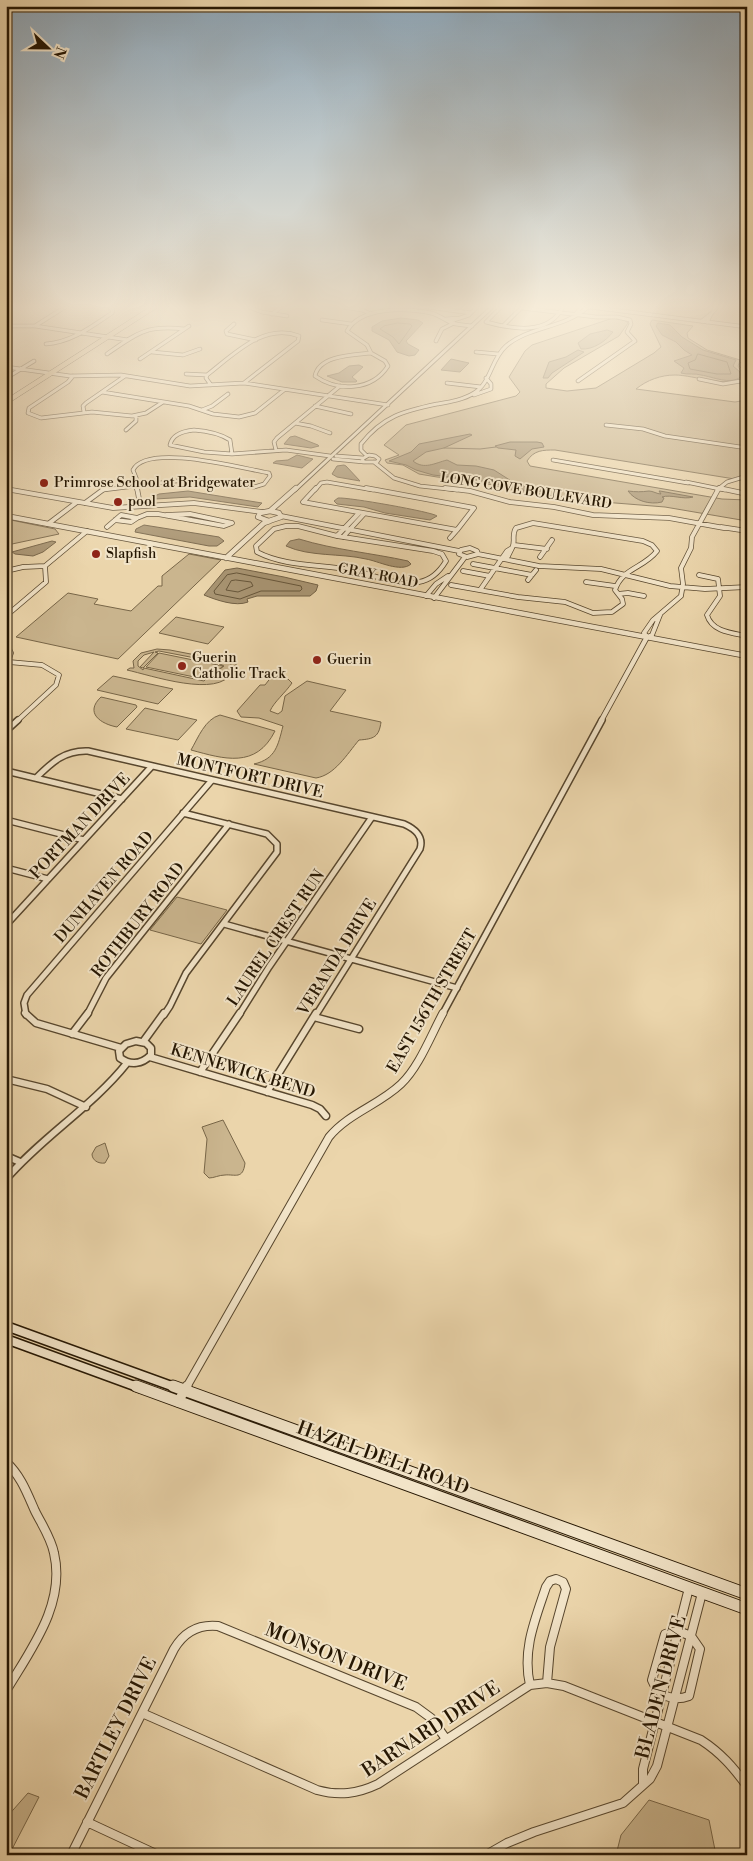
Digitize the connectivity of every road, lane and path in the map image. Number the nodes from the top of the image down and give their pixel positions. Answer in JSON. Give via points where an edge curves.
{"nodes":[{"id":1,"x":50,"y":394,"type":"edge"},
{"id":2,"x":99,"y":394,"type":"edge"},
{"id":3,"x":113,"y":394,"type":"edge"},
{"id":4,"x":228,"y":394,"type":"dead end"},
{"id":5,"x":279,"y":394,"type":"edge"},
{"id":6,"x":312,"y":394,"type":"edge"},
{"id":7,"x":331,"y":394,"type":"edge"},
{"id":8,"x":400,"y":394,"type":"edge"},
{"id":9,"x":478,"y":394,"type":"edge"},
{"id":10,"x":471,"y":395,"type":"joint"},
{"id":11,"x":328,"y":396,"type":"junction"},
{"id":12,"x":163,"y":402,"type":"junction"},
{"id":13,"x":388,"y":405,"type":"junction"},
{"id":14,"x":315,"y":406,"type":"junction"},
{"id":15,"x":202,"y":410,"type":"junction"},
{"id":16,"x":84,"y":412,"type":"junction"},
{"id":17,"x":351,"y":414,"type":"dead end"},
{"id":18,"x":136,"y":416,"type":"junction"},
{"id":19,"x":294,"y":423,"type":"junction"},
{"id":20,"x":606,"y":425,"type":"dead end"},
{"id":21,"x":126,"y":430,"type":"dead end"},
{"id":22,"x":330,"y":433,"type":"dead end"},
{"id":23,"x":747,"y":448,"type":"edge"},
{"id":24,"x":276,"y":450,"type":"junction"},
{"id":25,"x":232,"y":454,"type":"junction"},
{"id":26,"x":333,"y":457,"type":"junction"},
{"id":27,"x":365,"y":458,"type":"junction"},
{"id":28,"x":552,"y":460,"type":"dead end"},
{"id":29,"x":374,"y":462,"type":"junction"},
{"id":30,"x":747,"y":477,"type":"edge"},
{"id":31,"x":137,"y":485,"type":"junction"},
{"id":32,"x":6,"y":488,"type":"edge"},
{"id":33,"x":719,"y":491,"type":"junction"},
{"id":34,"x":747,"y":494,"type":"edge"},
{"id":35,"x":77,"y":502,"type":"junction"},
{"id":36,"x":85,"y":503,"type":"junction"},
{"id":37,"x":143,"y":506,"type":"junction"},
{"id":38,"x":270,"y":511,"type":"junction"},
{"id":39,"x":359,"y":513,"type":"junction"},
{"id":40,"x":147,"y":514,"type":"junction"},
{"id":41,"x":279,"y":514,"type":"junction"},
{"id":42,"x":364,"y":514,"type":"junction"},
{"id":43,"x":166,"y":515,"type":"junction"},
{"id":44,"x":6,"y":516,"type":"edge"},
{"id":45,"x":260,"y":516,"type":"junction"},
{"id":46,"x":277,"y":519,"type":"junction"},
{"id":47,"x":270,"y":521,"type":"junction"},
{"id":48,"x":300,"y":521,"type":"junction"},
{"id":49,"x":700,"y":523,"type":"junction"},
{"id":50,"x":48,"y":524,"type":"junction"},
{"id":51,"x":107,"y":527,"type":"dead end"},
{"id":52,"x":343,"y":530,"type":"junction"},
{"id":53,"x":349,"y":530,"type":"junction"},
{"id":54,"x":457,"y":530,"type":"junction"},
{"id":55,"x":747,"y":531,"type":"edge"},
{"id":56,"x":87,"y":532,"type":"junction"},
{"id":57,"x":337,"y":536,"type":"junction"},
{"id":58,"x":343,"y":537,"type":"junction"},
{"id":59,"x":450,"y":538,"type":"dead end"},
{"id":60,"x":552,"y":540,"type":"dead end"},
{"id":61,"x":513,"y":546,"type":"junction"},
{"id":62,"x":546,"y":548,"type":"junction"},
{"id":63,"x":459,"y":551,"type":"junction"},
{"id":64,"x":478,"y":554,"type":"junction"},
{"id":65,"x":465,"y":557,"type":"junction"},
{"id":66,"x":540,"y":557,"type":"dead end"},
{"id":67,"x":224,"y":558,"type":"junction"},
{"id":68,"x":503,"y":560,"type":"junction"},
{"id":69,"x":473,"y":564,"type":"dead end"},
{"id":70,"x":45,"y":566,"type":"junction"},
{"id":71,"x":496,"y":568,"type":"junction"},
{"id":72,"x":463,"y":570,"type":"dead end"},
{"id":73,"x":536,"y":570,"type":"dead end"},
{"id":74,"x":6,"y":571,"type":"edge"},
{"id":75,"x":451,"y":574,"type":"junction"},
{"id":76,"x":532,"y":575,"type":"junction"},
{"id":77,"x":626,"y":575,"type":"junction"},
{"id":78,"x":699,"y":575,"type":"dead end"},
{"id":79,"x":490,"y":576,"type":"junction"},
{"id":80,"x":528,"y":580,"type":"dead end"},
{"id":81,"x":586,"y":582,"type":"dead end"},
{"id":82,"x":452,"y":585,"type":"dead end"},
{"id":83,"x":616,"y":585,"type":"junction"},
{"id":84,"x":683,"y":586,"type":"junction"},
{"id":85,"x":747,"y":587,"type":"edge"},
{"id":86,"x":720,"y":588,"type":"junction"},
{"id":87,"x":480,"y":590,"type":"junction"},
{"id":88,"x":618,"y":594,"type":"junction"},
{"id":89,"x":426,"y":596,"type":"junction"},
{"id":90,"x":644,"y":596,"type":"dead end"},
{"id":91,"x":434,"y":598,"type":"junction"},
{"id":92,"x":660,"y":615,"type":"junction"},
{"id":93,"x":6,"y":616,"type":"edge"},
{"id":94,"x":747,"y":636,"type":"edge"},
{"id":95,"x":646,"y":637,"type":"junction"},
{"id":96,"x":6,"y":643,"type":"edge"},
{"id":97,"x":747,"y":656,"type":"edge"},
{"id":98,"x":9,"y":662,"type":"junction"},
{"id":99,"x":6,"y":667,"type":"edge"},
{"id":100,"x":6,"y":731,"type":"edge"},
{"id":101,"x":152,"y":766,"type":"junction"},
{"id":102,"x":6,"y":771,"type":"edge"},
{"id":103,"x":36,"y":778,"type":"junction"},
{"id":104,"x":212,"y":780,"type":"junction"},
{"id":105,"x":122,"y":799,"type":"junction"},
{"id":106,"x":183,"y":813,"type":"junction"},
{"id":107,"x":372,"y":817,"type":"junction"},
{"id":108,"x":6,"y":820,"type":"edge"},
{"id":109,"x":229,"y":824,"type":"junction"},
{"id":110,"x":420,"y":834,"type":"joint"},
{"id":111,"x":84,"y":840,"type":"junction"},
{"id":112,"x":6,"y":868,"type":"edge"},
{"id":113,"x":48,"y":879,"type":"junction"},
{"id":114,"x":224,"y":924,"type":"junction"},
{"id":115,"x":6,"y":925,"type":"edge"},
{"id":116,"x":286,"y":941,"type":"junction"},
{"id":117,"x":351,"y":958,"type":"junction"},
{"id":118,"x":457,"y":988,"type":"junction"},
{"id":119,"x":314,"y":1017,"type":"junction"},
{"id":120,"x":359,"y":1029,"type":"dead end"},
{"id":121,"x":72,"y":1034,"type":"junction"},
{"id":122,"x":143,"y":1042,"type":"junction"},
{"id":123,"x":121,"y":1048,"type":"junction"},
{"id":124,"x":150,"y":1057,"type":"junction"},
{"id":125,"x":127,"y":1063,"type":"junction"},
{"id":126,"x":200,"y":1072,"type":"junction"},
{"id":127,"x":6,"y":1080,"type":"edge"},
{"id":128,"x":267,"y":1092,"type":"junction"},
{"id":129,"x":86,"y":1107,"type":"junction"},
{"id":130,"x":326,"y":1116,"type":"dead end"},
{"id":131,"x":6,"y":1156,"type":"edge"},
{"id":132,"x":20,"y":1162,"type":"junction"},
{"id":133,"x":6,"y":1179,"type":"edge"},
{"id":134,"x":6,"y":1326,"type":"edge"},
{"id":135,"x":6,"y":1339,"type":"edge"},
{"id":136,"x":185,"y":1390,"type":"junction"},
{"id":137,"x":178,"y":1402,"type":"junction"},
{"id":138,"x":6,"y":1462,"type":"edge"},
{"id":139,"x":689,"y":1588,"type":"junction"},
{"id":140,"x":702,"y":1593,"type":"junction"},
{"id":141,"x":747,"y":1594,"type":"edge"},
{"id":142,"x":747,"y":1609,"type":"edge"},
{"id":143,"x":201,"y":1626,"type":"joint"},
{"id":144,"x":678,"y":1631,"type":"junction"},
{"id":145,"x":691,"y":1636,"type":"junction"},
{"id":146,"x":547,"y":1683,"type":"junction"},
{"id":147,"x":530,"y":1685,"type":"junction"},
{"id":148,"x":6,"y":1691,"type":"edge"},
{"id":149,"x":662,"y":1695,"type":"junction"},
{"id":150,"x":675,"y":1699,"type":"junction"},
{"id":151,"x":142,"y":1713,"type":"junction"},
{"id":152,"x":655,"y":1722,"type":"junction"},
{"id":153,"x":668,"y":1727,"type":"junction"},
{"id":154,"x":446,"y":1739,"type":"junction"},
{"id":155,"x":643,"y":1784,"type":"junction"},
{"id":156,"x":747,"y":1786,"type":"edge"},
{"id":157,"x":88,"y":1822,"type":"junction"},
{"id":158,"x":71,"y":1855,"type":"edge"},
{"id":159,"x":158,"y":1855,"type":"edge"},
{"id":160,"x":486,"y":1855,"type":"edge"}],
"edges":[{"from":1,"to":16,"type":"street","via":[[27,411],[31,415],[51,417]]},
{"from":2,"to":16,"type":"street","via":[[84,404]]},
{"from":3,"to":12,"type":"street"},
{"from":4,"to":15,"type":"street"},
{"from":5,"to":15,"type":"street","via":[[252,414],[239,417]]},
{"from":6,"to":11,"type":"street"},
{"from":7,"to":11,"type":"street"},
{"from":8,"to":13,"type":"street"},
{"from":9,"to":10,"type":"street"},
{"from":10,"to":27,"type":"street","via":[[388,418],[361,444]]},
{"from":11,"to":13,"type":"street"},
{"from":11,"to":14,"type":"street"},
{"from":12,"to":15,"type":"street"},
{"from":12,"to":18,"type":"street","via":[[148,413]]},
{"from":13,"to":26,"type":"street"},
{"from":14,"to":17,"type":"street"},
{"from":14,"to":19,"type":"street"},
{"from":16,"to":18,"type":"street"},
{"from":18,"to":21,"type":"street","via":[[136,422]]},
{"from":19,"to":22,"type":"street"},
{"from":19,"to":24,"type":"street","via":[[275,440]]},
{"from":20,"to":23,"type":"street","via":[[643,428],[665,436]]},
{"from":24,"to":25,"type":"street"},
{"from":24,"to":26,"type":"street"},
{"from":25,"to":25,"type":"street","via":[[176,448],[169,444],[181,433],[193,431],[224,436],[230,440]]},
{"from":26,"to":27,"type":"street"},
{"from":26,"to":38,"type":"street"},
{"from":26,"to":41,"type":"street"},
{"from":27,"to":29,"type":"street"},
{"from":27,"to":29,"type":"street","name":"LONG COVE BOULEVARD","via":[[379,457]]},
{"from":28,"to":33,"type":"street","via":[[652,476]]},
{"from":29,"to":49,"type":"street","name":"LONG COVE BOULEVARD","via":[[391,476],[417,485],[470,491],[506,501],[593,515]]},
{"from":30,"to":33,"type":"street"},
{"from":31,"to":31,"type":"street","via":[[135,466],[174,456],[263,472],[270,478],[254,487],[192,480]]},
{"from":31,"to":36,"type":"street","via":[[102,490]]},
{"from":31,"to":37,"type":"street","via":[[138,498]]},
{"from":32,"to":35,"type":"street"},
{"from":33,"to":34,"type":"street"},
{"from":33,"to":49,"type":"street"},
{"from":35,"to":36,"type":"street"},
{"from":35,"to":50,"type":"street"},
{"from":36,"to":37,"type":"street","via":[[118,509]]},
{"from":37,"to":40,"type":"street"},
{"from":37,"to":45,"type":"street","via":[[194,503]]},
{"from":38,"to":41,"type":"street"},
{"from":38,"to":45,"type":"street"},
{"from":39,"to":42,"type":"street"},
{"from":39,"to":52,"type":"street"},
{"from":39,"to":54,"type":"street","via":[[303,501],[320,483],[327,482],[473,507]]},
{"from":40,"to":43,"type":"street"},
{"from":40,"to":51,"type":"street","via":[[130,522],[115,520]]},
{"from":41,"to":46,"type":"street"},
{"from":41,"to":48,"type":"street"},
{"from":42,"to":53,"type":"street"},
{"from":42,"to":54,"type":"street"},
{"from":43,"to":43,"type":"street","via":[[224,526],[232,523],[195,515]]},
{"from":44,"to":50,"type":"street","name":"GRAY ROAD"},
{"from":45,"to":47,"type":"street"},
{"from":45,"to":67,"type":"street"},
{"from":46,"to":47,"type":"street"},
{"from":46,"to":48,"type":"street"},
{"from":47,"to":67,"type":"street"},
{"from":48,"to":52,"type":"street"},
{"from":49,"to":55,"type":"street","name":"LONG COVE BOULEVARD"},
{"from":49,"to":84,"type":"street","via":[[681,568]]},
{"from":50,"to":56,"type":"street","name":"GRAY ROAD"},
{"from":52,"to":53,"type":"street"},
{"from":52,"to":57,"type":"street"},
{"from":53,"to":58,"type":"street"},
{"from":53,"to":63,"type":"street"},
{"from":54,"to":59,"type":"street"},
{"from":56,"to":67,"type":"street","name":"GRAY ROAD"},
{"from":56,"to":70,"type":"street"},
{"from":57,"to":58,"type":"street"},
{"from":57,"to":58,"type":"street","via":[[290,526],[274,529],[255,549],[264,556],[352,570],[402,582],[423,581],[440,569],[446,559],[436,552]]},
{"from":60,"to":62,"type":"street"},
{"from":61,"to":62,"type":"street"},
{"from":61,"to":68,"type":"street"},
{"from":61,"to":77,"type":"street","via":[[511,534],[516,528],[530,524],[545,524],[653,545],[657,553]]},
{"from":62,"to":66,"type":"street"},
{"from":63,"to":64,"type":"street","via":[[472,549]]},
{"from":63,"to":65,"type":"street"},
{"from":64,"to":65,"type":"street"},
{"from":64,"to":68,"type":"street"},
{"from":65,"to":75,"type":"street"},
{"from":67,"to":89,"type":"street","name":"GRAY ROAD"},
{"from":68,"to":71,"type":"street"},
{"from":68,"to":77,"type":"street","via":[[544,566],[597,568]]},
{"from":69,"to":71,"type":"street"},
{"from":70,"to":74,"type":"street"},
{"from":70,"to":93,"type":"street","via":[[46,582]]},
{"from":71,"to":76,"type":"street"},
{"from":71,"to":79,"type":"street"},
{"from":72,"to":79,"type":"street"},
{"from":73,"to":76,"type":"street"},
{"from":75,"to":89,"type":"street"},
{"from":75,"to":91,"type":"street"},
{"from":76,"to":80,"type":"street"},
{"from":77,"to":83,"type":"street"},
{"from":77,"to":84,"type":"street"},
{"from":78,"to":86,"type":"street","via":[[720,578]]},
{"from":79,"to":87,"type":"street"},
{"from":81,"to":83,"type":"street"},
{"from":82,"to":87,"type":"street"},
{"from":83,"to":88,"type":"street"},
{"from":84,"to":86,"type":"street"},
{"from":84,"to":92,"type":"street","via":[[679,598]]},
{"from":85,"to":86,"type":"street"},
{"from":86,"to":94,"type":"street","via":[[720,599],[708,613],[708,620],[720,630]]},
{"from":87,"to":88,"type":"street","via":[[568,603],[599,613],[612,612],[620,607],[623,602]]},
{"from":88,"to":90,"type":"street"},
{"from":89,"to":91,"type":"street","name":"GRAY ROAD"},
{"from":91,"to":95,"type":"street","name":"GRAY ROAD"},
{"from":92,"to":95,"type":"street","via":[[652,635]]},
{"from":92,"to":95,"type":"street","via":[[646,629]]},
{"from":95,"to":97,"type":"street","name":"GRAY ROAD"},
{"from":95,"to":118,"type":"street","name":"EAST 156TH STREET"},
{"from":96,"to":98,"type":"street"},
{"from":98,"to":99,"type":"street"},
{"from":98,"to":100,"type":"street","via":[[48,667],[59,675],[59,680]]},
{"from":101,"to":103,"type":"street","name":"MONTFORT DRIVE","via":[[88,751],[72,751],[60,756]]},
{"from":101,"to":104,"type":"street","name":"MONTFORT DRIVE"},
{"from":101,"to":105,"type":"street","name":"PORTMAN DRIVE"},
{"from":102,"to":103,"type":"street"},
{"from":103,"to":105,"type":"street"},
{"from":104,"to":106,"type":"street","name":"DUNHAVEN ROAD"},
{"from":104,"to":107,"type":"street","name":"MONTFORT DRIVE"},
{"from":105,"to":111,"type":"street","name":"PORTMAN DRIVE"},
{"from":106,"to":109,"type":"street"},
{"from":106,"to":121,"type":"street","name":"DUNHAVEN ROAD","via":[[27,995],[25,1014],[36,1023]]},
{"from":107,"to":110,"type":"street","name":"MONTFORT DRIVE","via":[[404,824]]},
{"from":107,"to":116,"type":"street","name":"LAUREL CREST RUN"},
{"from":108,"to":111,"type":"street"},
{"from":109,"to":114,"type":"street","via":[[267,834],[277,844],[277,852]]},
{"from":109,"to":121,"type":"street","name":"ROTHBURY ROAD","via":[[106,978]]},
{"from":110,"to":117,"type":"street","name":"VERANDA DRIVE","via":[[420,849]]},
{"from":111,"to":113,"type":"street","name":"PORTMAN DRIVE"},
{"from":112,"to":113,"type":"street"},
{"from":113,"to":115,"type":"street","name":"PORTMAN DRIVE"},
{"from":114,"to":116,"type":"street"},
{"from":114,"to":122,"type":"street","via":[[186,973],[170,1006]]},
{"from":116,"to":117,"type":"street"},
{"from":116,"to":126,"type":"street","name":"LAUREL CREST RUN","via":[[257,990]]},
{"from":117,"to":118,"type":"street"},
{"from":117,"to":119,"type":"street","name":"VERANDA DRIVE"},
{"from":118,"to":136,"type":"street","name":"EAST 156TH STREET","via":[[406,1078],[388,1094],[348,1117],[329,1137]]},
{"from":119,"to":120,"type":"street"},
{"from":119,"to":128,"type":"street","name":"VERANDA DRIVE"},
{"from":121,"to":123,"type":"street"},
{"from":122,"to":123,"type":"street","via":[[129,1042]]},
{"from":122,"to":124,"type":"street","name":"KENNEWICK BEND","via":[[151,1048]]},
{"from":123,"to":125,"type":"street","via":[[120,1058]]},
{"from":124,"to":125,"type":"street","name":"KENNEWICK BEND","via":[[142,1063]]},
{"from":124,"to":126,"type":"street","name":"KENNEWICK BEND"},
{"from":125,"to":129,"type":"street","via":[[111,1085]]},
{"from":126,"to":128,"type":"street","name":"KENNEWICK BEND"},
{"from":127,"to":129,"type":"street","via":[[47,1089]]},
{"from":128,"to":130,"type":"street","name":"KENNEWICK BEND","via":[[312,1105]]},
{"from":129,"to":132,"type":"street"},
{"from":131,"to":132,"type":"street"},
{"from":132,"to":133,"type":"street"},
{"from":134,"to":136,"type":"main road","name":"HAZEL DELL ROAD"},
{"from":135,"to":137,"type":"main road","name":"HAZEL DELL ROAD"},
{"from":136,"to":137,"type":"street","name":"EAST 156TH STREET"},
{"from":136,"to":141,"type":"main road","name":"HAZEL DELL ROAD"},
{"from":137,"to":139,"type":"main road","name":"HAZEL DELL ROAD"},
{"from":138,"to":148,"type":"street","via":[[21,1480],[51,1544],[57,1576],[48,1615]]},
{"from":139,"to":140,"type":"main road","name":"HAZEL DELL ROAD"},
{"from":139,"to":144,"type":"street","name":"BLADEN DRIVE"},
{"from":140,"to":142,"type":"main road","name":"HAZEL DELL ROAD"},
{"from":140,"to":145,"type":"street","name":"BLADEN DRIVE"},
{"from":143,"to":151,"type":"street","name":"BARTLEY DRIVE","via":[[185,1633],[179,1640]]},
{"from":143,"to":154,"type":"street","name":"MONSON DRIVE","via":[[223,1628],[416,1707],[431,1718]]},
{"from":144,"to":145,"type":"street"},
{"from":144,"to":149,"type":"street","name":"BLADEN DRIVE"},
{"from":144,"to":149,"type":"street","via":[[663,1637],[652,1680]]},
{"from":145,"to":150,"type":"street","name":"BLADEN DRIVE"},
{"from":145,"to":150,"type":"street","via":[[700,1649],[690,1694],[686,1698]]},
{"from":146,"to":147,"type":"street","name":"BARNARD DRIVE"},
{"from":146,"to":147,"type":"street","via":[[548,1650],[566,1589],[556,1578],[546,1587],[529,1640],[525,1663]]},
{"from":146,"to":152,"type":"street","name":"BARNARD DRIVE","via":[[569,1688]]},
{"from":147,"to":154,"type":"street","name":"BARNARD DRIVE"},
{"from":149,"to":150,"type":"street"},
{"from":149,"to":152,"type":"street","name":"BLADEN DRIVE"},
{"from":150,"to":153,"type":"street","name":"BLADEN DRIVE"},
{"from":151,"to":154,"type":"street","name":"BARNARD DRIVE","via":[[317,1790],[340,1795],[371,1788]]},
{"from":151,"to":157,"type":"street","name":"BARTLEY DRIVE"},
{"from":152,"to":153,"type":"street","name":"BARNARD DRIVE"},
{"from":152,"to":155,"type":"street","name":"BLADEN DRIVE","via":[[643,1769]]},
{"from":153,"to":155,"type":"street","name":"BLADEN DRIVE","via":[[654,1774]]},
{"from":153,"to":156,"type":"street","name":"BARNARD DRIVE","via":[[717,1750],[732,1763]]},
{"from":155,"to":160,"type":"street","name":"BLADEN DRIVE","via":[[623,1803],[534,1832]]},
{"from":157,"to":158,"type":"street","name":"BARTLEY DRIVE"},
{"from":157,"to":159,"type":"street"}]}
